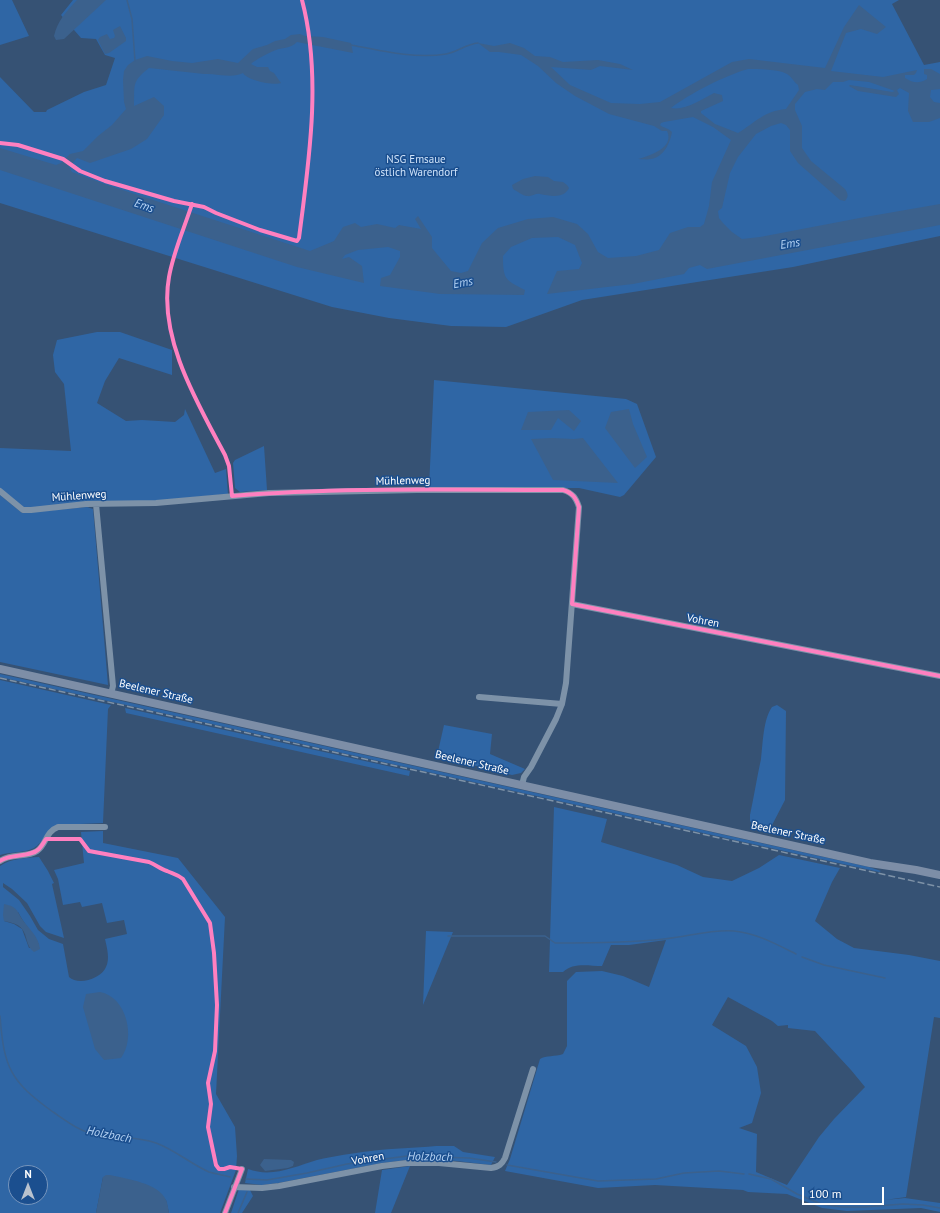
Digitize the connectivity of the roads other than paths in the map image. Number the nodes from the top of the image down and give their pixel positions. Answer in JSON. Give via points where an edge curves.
{"nodes":[{"id":1,"x":0,"y":491,"type":"edge"},
{"id":2,"x":96,"y":504,"type":"junction"},
{"id":3,"x":572,"y":604,"type":"junction"},
{"id":4,"x":0,"y":669,"type":"edge"},
{"id":5,"x":940,"y":676,"type":"edge"},
{"id":6,"x":111,"y":694,"type":"junction"},
{"id":7,"x":479,"y":697,"type":"dead end"},
{"id":8,"x":562,"y":704,"type":"junction"},
{"id":9,"x":522,"y":785,"type":"junction"},
{"id":10,"x":105,"y":826,"type":"dead end"},
{"id":11,"x":0,"y":861,"type":"edge"},
{"id":12,"x":940,"y":875,"type":"edge"},
{"id":13,"x":533,"y":1069,"type":"dead end"},
{"id":14,"x":242,"y":1169,"type":"dead end"},
{"id":15,"x":234,"y":1187,"type":"junction"},
{"id":16,"x":225,"y":1213,"type":"edge"}],
"edges":[{"from":1,"to":2,"type":"street","name":"Mühlenweg","via":[[23,510]]},
{"from":2,"to":3,"type":"street","name":"Mühlenweg","via":[[156,503],[269,493],[563,490],[574,495],[579,507]]},
{"from":2,"to":6,"type":"street","via":[[113,686]]},
{"from":3,"to":5,"type":"street","name":"Vohren"},
{"from":3,"to":8,"type":"street"},
{"from":4,"to":6,"type":"main road","name":"Beelener Straße"},
{"from":6,"to":9,"type":"main road","name":"Beelener Straße"},
{"from":7,"to":8,"type":"street"},
{"from":8,"to":9,"type":"street"},
{"from":9,"to":12,"type":"main road","name":"Beelener Straße","via":[[848,858]]},
{"from":10,"to":11,"type":"street","via":[[58,827],[52,830],[39,850]]},
{"from":13,"to":15,"type":"street","name":"Vohren","via":[[505,1158],[497,1167],[439,1162],[407,1163],[279,1186]]},
{"from":14,"to":15,"type":"street"},
{"from":15,"to":16,"type":"street"}]}
